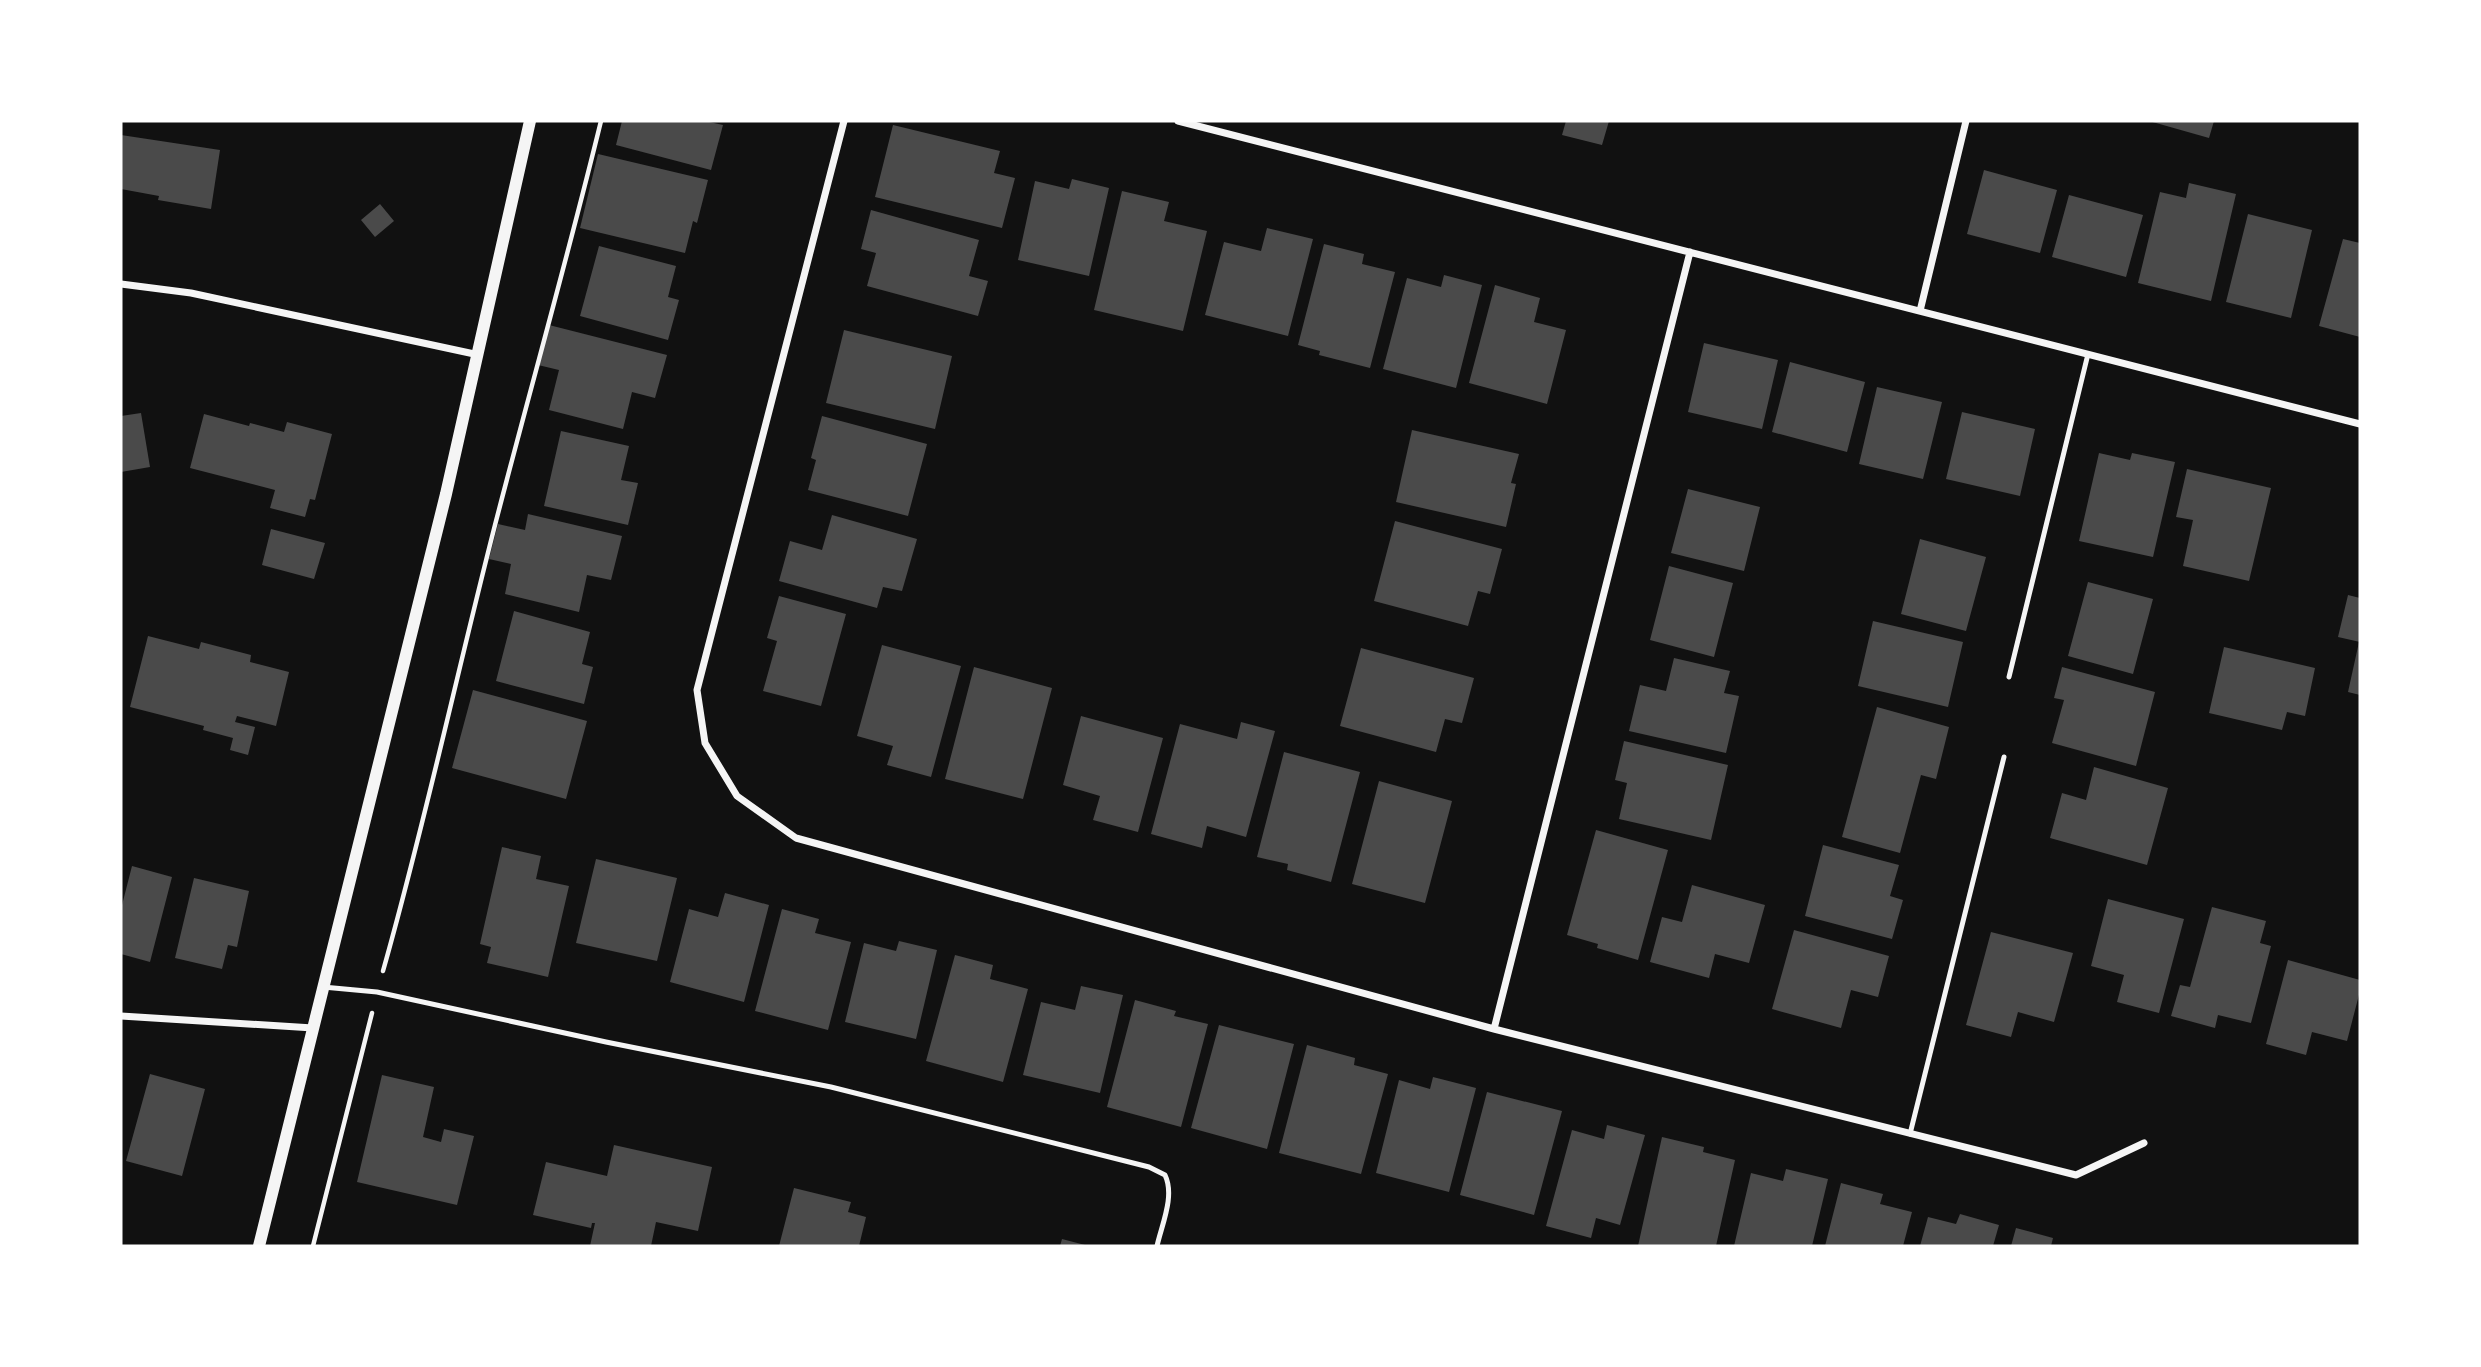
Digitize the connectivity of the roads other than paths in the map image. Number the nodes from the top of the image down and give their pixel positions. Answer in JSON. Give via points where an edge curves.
{"nodes":[{"id":1,"x":530,"y":121,"type":"edge"},
{"id":2,"x":844,"y":121,"type":"edge"},
{"id":3,"x":1178,"y":121,"type":"edge"},
{"id":4,"x":1966,"y":121,"type":"edge"},
{"id":5,"x":1689,"y":252,"type":"junction"},
{"id":6,"x":121,"y":285,"type":"edge"},
{"id":7,"x":1920,"y":311,"type":"junction"},
{"id":8,"x":2088,"y":354,"type":"junction"},
{"id":9,"x":479,"y":355,"type":"junction"},
{"id":10,"x":2360,"y":424,"type":"edge"},
{"id":11,"x":2009,"y":677,"type":"dead end"},
{"id":12,"x":2004,"y":757,"type":"dead end"},
{"id":13,"x":323,"y":987,"type":"junction"},
{"id":14,"x":121,"y":1016,"type":"edge"},
{"id":15,"x":313,"y":1028,"type":"junction"},
{"id":16,"x":1494,"y":1030,"type":"junction"},
{"id":17,"x":1910,"y":1134,"type":"junction"},
{"id":18,"x":2144,"y":1143,"type":"dead end"},
{"id":19,"x":259,"y":1246,"type":"edge"},
{"id":20,"x":1157,"y":1246,"type":"edge"}],
"edges":[{"from":1,"to":9,"type":"street"},
{"from":2,"to":16,"type":"street","via":[[697,690],[705,743],[737,796],[796,838]]},
{"from":3,"to":5,"type":"street"},
{"from":4,"to":7,"type":"street"},
{"from":5,"to":7,"type":"street"},
{"from":5,"to":16,"type":"street"},
{"from":6,"to":9,"type":"street","via":[[191,293]]},
{"from":7,"to":8,"type":"street"},
{"from":8,"to":10,"type":"street"},
{"from":8,"to":11,"type":"lane"},
{"from":9,"to":13,"type":"street"},
{"from":12,"to":17,"type":"lane"},
{"from":13,"to":15,"type":"street"},
{"from":13,"to":20,"type":"lane","via":[[377,992],[831,1087],[1149,1167],[1165,1175],[1169,1184]]},
{"from":14,"to":15,"type":"street"},
{"from":15,"to":19,"type":"street"},
{"from":16,"to":17,"type":"street"},
{"from":17,"to":18,"type":"street","via":[[2076,1175]]}]}
